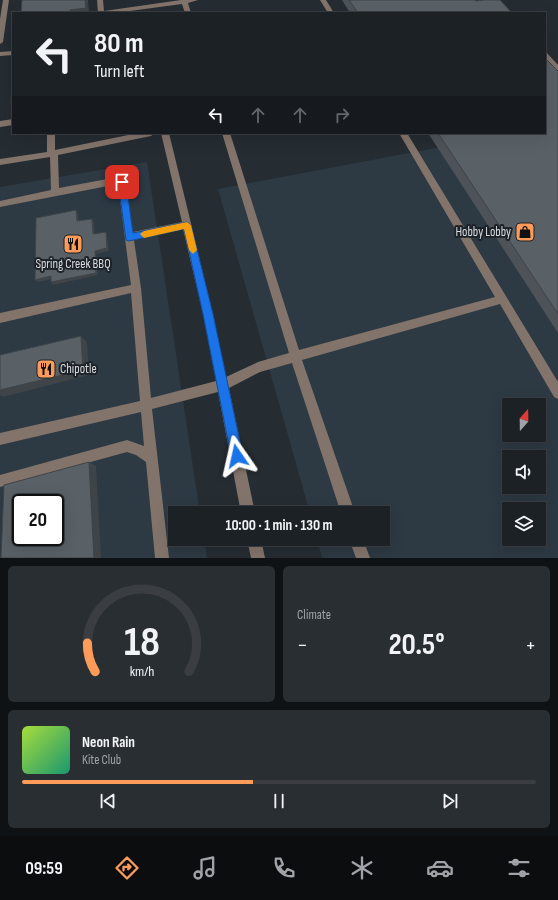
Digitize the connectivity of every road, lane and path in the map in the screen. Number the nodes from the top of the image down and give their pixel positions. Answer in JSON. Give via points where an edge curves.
{"nodes":[{"id":1,"x":6,"y":0,"type":"edge"},
{"id":2,"x":100,"y":0,"type":"edge"},
{"id":3,"x":139,"y":0,"type":"edge"},
{"id":4,"x":196,"y":0,"type":"edge"},
{"id":5,"x":323,"y":0,"type":"edge"},
{"id":6,"x":184,"y":1,"type":"edge"},
{"id":7,"x":142,"y":10,"type":"edge"},
{"id":8,"x":101,"y":12,"type":"edge"},
{"id":9,"x":115,"y":12,"type":"edge"},
{"id":10,"x":188,"y":12,"type":"edge"},
{"id":11,"x":330,"y":12,"type":"edge"},
{"id":12,"x":0,"y":42,"type":"edge"},
{"id":13,"x":12,"y":53,"type":"edge"},
{"id":14,"x":0,"y":54,"type":"edge"},
{"id":15,"x":546,"y":56,"type":"edge"},
{"id":16,"x":558,"y":70,"type":"edge"},
{"id":17,"x":12,"y":122,"type":"edge"},
{"id":18,"x":0,"y":124,"type":"edge"},
{"id":19,"x":51,"y":134,"type":"edge"},
{"id":20,"x":146,"y":134,"type":"edge"},
{"id":21,"x":165,"y":134,"type":"edge"},
{"id":22,"x":226,"y":134,"type":"edge"},
{"id":23,"x":404,"y":134,"type":"edge"},
{"id":24,"x":53,"y":153,"type":"junction"},
{"id":25,"x":0,"y":162,"type":"edge"},
{"id":26,"x":55,"y":192,"type":"junction"},
{"id":27,"x":0,"y":204,"type":"edge"},
{"id":28,"x":187,"y":225,"type":"junction"},
{"id":29,"x":129,"y":237,"type":"junction"},
{"id":30,"x":136,"y":288,"type":"junction"},
{"id":31,"x":503,"y":299,"type":"junction"},
{"id":32,"x":0,"y":318,"type":"edge"},
{"id":33,"x":296,"y":357,"type":"junction"},
{"id":34,"x":222,"y":385,"type":"junction"},
{"id":35,"x":558,"y":393,"type":"edge"},
{"id":36,"x":146,"y":405,"type":"junction"},
{"id":37,"x":0,"y":439,"type":"edge"},
{"id":38,"x":151,"y":458,"type":"junction"},
{"id":39,"x":0,"y":481,"type":"edge"},
{"id":40,"x":247,"y":506,"type":"edge"},
{"id":41,"x":346,"y":506,"type":"edge"},
{"id":42,"x":255,"y":546,"type":"edge"},
{"id":43,"x":359,"y":546,"type":"edge"},
{"id":44,"x":162,"y":558,"type":"edge"},
{"id":45,"x":258,"y":558,"type":"edge"},
{"id":46,"x":363,"y":558,"type":"edge"}],
"edges":[{"from":1,"to":12,"type":"street"},
{"from":2,"to":8,"type":"street"},
{"from":3,"to":7,"type":"street"},
{"from":4,"to":6,"type":"street"},
{"from":5,"to":11,"type":"street"},
{"from":6,"to":7,"type":"street"},
{"from":6,"to":10,"type":"street"},
{"from":7,"to":9,"type":"street"},
{"from":13,"to":14,"type":"street"},
{"from":15,"to":16,"type":"street"},
{"from":17,"to":18,"type":"street"},
{"from":19,"to":24,"type":"street"},
{"from":20,"to":24,"type":"street"},
{"from":21,"to":28,"type":"street"},
{"from":22,"to":33,"type":"street"},
{"from":23,"to":31,"type":"street"},
{"from":24,"to":25,"type":"street"},
{"from":24,"to":26,"type":"street"},
{"from":26,"to":27,"type":"street"},
{"from":26,"to":29,"type":"street","via":[[118,180],[122,182]]},
{"from":28,"to":29,"type":"street"},
{"from":28,"to":34,"type":"street"},
{"from":29,"to":30,"type":"street"},
{"from":30,"to":32,"type":"street"},
{"from":30,"to":36,"type":"street"},
{"from":31,"to":33,"type":"street"},
{"from":31,"to":35,"type":"street"},
{"from":33,"to":34,"type":"street","via":[[258,368]]},
{"from":33,"to":41,"type":"street"},
{"from":34,"to":36,"type":"street"},
{"from":34,"to":40,"type":"street"},
{"from":36,"to":37,"type":"street"},
{"from":36,"to":38,"type":"street"},
{"from":38,"to":39,"type":"street","via":[[127,446]]},
{"from":38,"to":44,"type":"street"},
{"from":42,"to":45,"type":"street"},
{"from":43,"to":46,"type":"street"}]}
